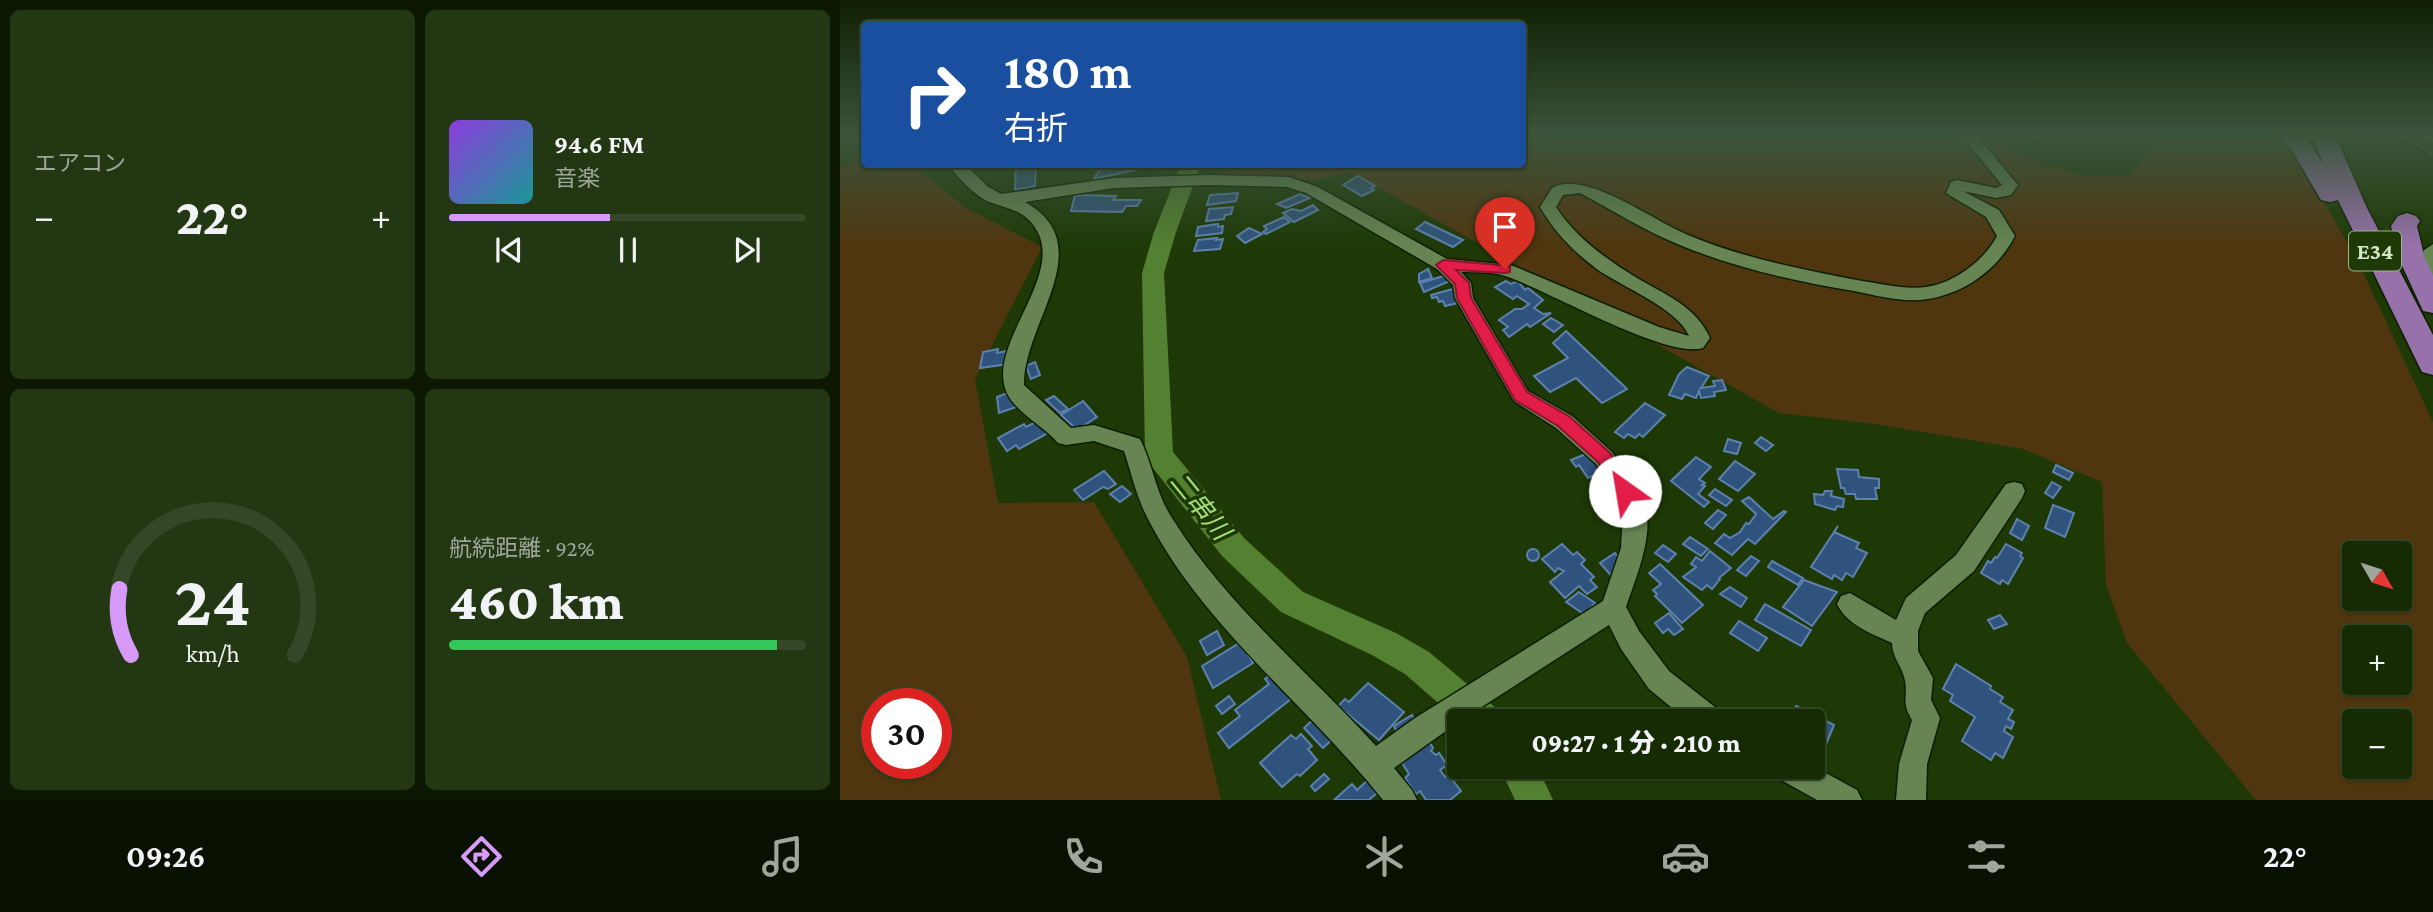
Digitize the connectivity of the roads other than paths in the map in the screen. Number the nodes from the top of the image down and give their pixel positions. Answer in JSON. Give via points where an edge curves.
{"nodes":[{"id":1,"x":964,"y":172,"type":"edge"},
{"id":2,"x":1208,"y":172,"type":"edge"},
{"id":3,"x":1213,"y":172,"type":"edge"},
{"id":4,"x":1999,"y":172,"type":"edge"},
{"id":5,"x":2316,"y":172,"type":"edge"},
{"id":6,"x":2339,"y":172,"type":"edge"},
{"id":7,"x":2355,"y":172,"type":"edge"},
{"id":8,"x":1001,"y":199,"type":"junction"},
{"id":9,"x":2407,"y":221,"type":"dead end"},
{"id":10,"x":2433,"y":250,"type":"edge"},
{"id":11,"x":1443,"y":265,"type":"junction"},
{"id":12,"x":2433,"y":278,"type":"edge"},
{"id":13,"x":2433,"y":304,"type":"edge"},
{"id":14,"x":2424,"y":326,"type":"edge"},
{"id":15,"x":2433,"y":364,"type":"edge"},
{"id":16,"x":2014,"y":491,"type":"dead end"},
{"id":17,"x":1850,"y":604,"type":"dead end"},
{"id":18,"x":1613,"y":608,"type":"junction"},
{"id":19,"x":1905,"y":636,"type":"junction"},
{"id":20,"x":1695,"y":709,"type":"edge"},
{"id":21,"x":1375,"y":764,"type":"junction"},
{"id":22,"x":1808,"y":779,"type":"edge"},
{"id":23,"x":1402,"y":800,"type":"edge"},
{"id":24,"x":1847,"y":800,"type":"edge"},
{"id":25,"x":1911,"y":800,"type":"edge"}],
"edges":[{"from":1,"to":8,"type":"street","via":[[993,198]]},
{"from":2,"to":8,"type":"street"},
{"from":3,"to":11,"type":"street","via":[[1289,182],[1312,190]]},
{"from":4,"to":11,"type":"street","via":[[2010,185],[2005,192],[1957,185],[1954,192],[1993,214],[2006,236],[2002,246],[1949,288],[1926,293],[1841,283],[1772,268],[1692,244],[1585,189],[1570,186],[1556,191],[1548,206],[1559,225],[1599,260],[1698,328],[1696,343],[1685,344],[1651,332],[1505,269]]},
{"from":5,"to":14,"type":"highway","via":[[2345,222]]},
{"from":6,"to":14,"type":"highway","number":"E34","via":[[2354,208]]},
{"from":7,"to":14,"type":"highway","number":"E34"},
{"from":8,"to":21,"type":"street","via":[[1041,222],[1052,247],[1042,294],[1013,368],[1014,388],[1066,437],[1094,433],[1132,445],[1148,495],[1189,563]]},
{"from":9,"to":13,"type":"highway","via":[[2404,226],[2412,259]]},
{"from":10,"to":12,"type":"street","via":[[2427,268]]},
{"from":11,"to":18,"type":"street","via":[[1462,283],[1464,298],[1521,396],[1564,422],[1604,458],[1635,508],[1633,548]]},
{"from":14,"to":15,"type":"highway","number":"E34"},
{"from":16,"to":19,"type":"street","via":[[1965,563],[1915,606]]},
{"from":17,"to":19,"type":"street","via":[[1874,623]]},
{"from":18,"to":20,"type":"street","via":[[1659,680]]},
{"from":18,"to":21,"type":"street"},
{"from":19,"to":25,"type":"street","via":[[1905,653],[1919,678],[1917,703],[1926,718],[1913,764]]},
{"from":21,"to":23,"type":"street"},
{"from":22,"to":24,"type":"street"}]}
